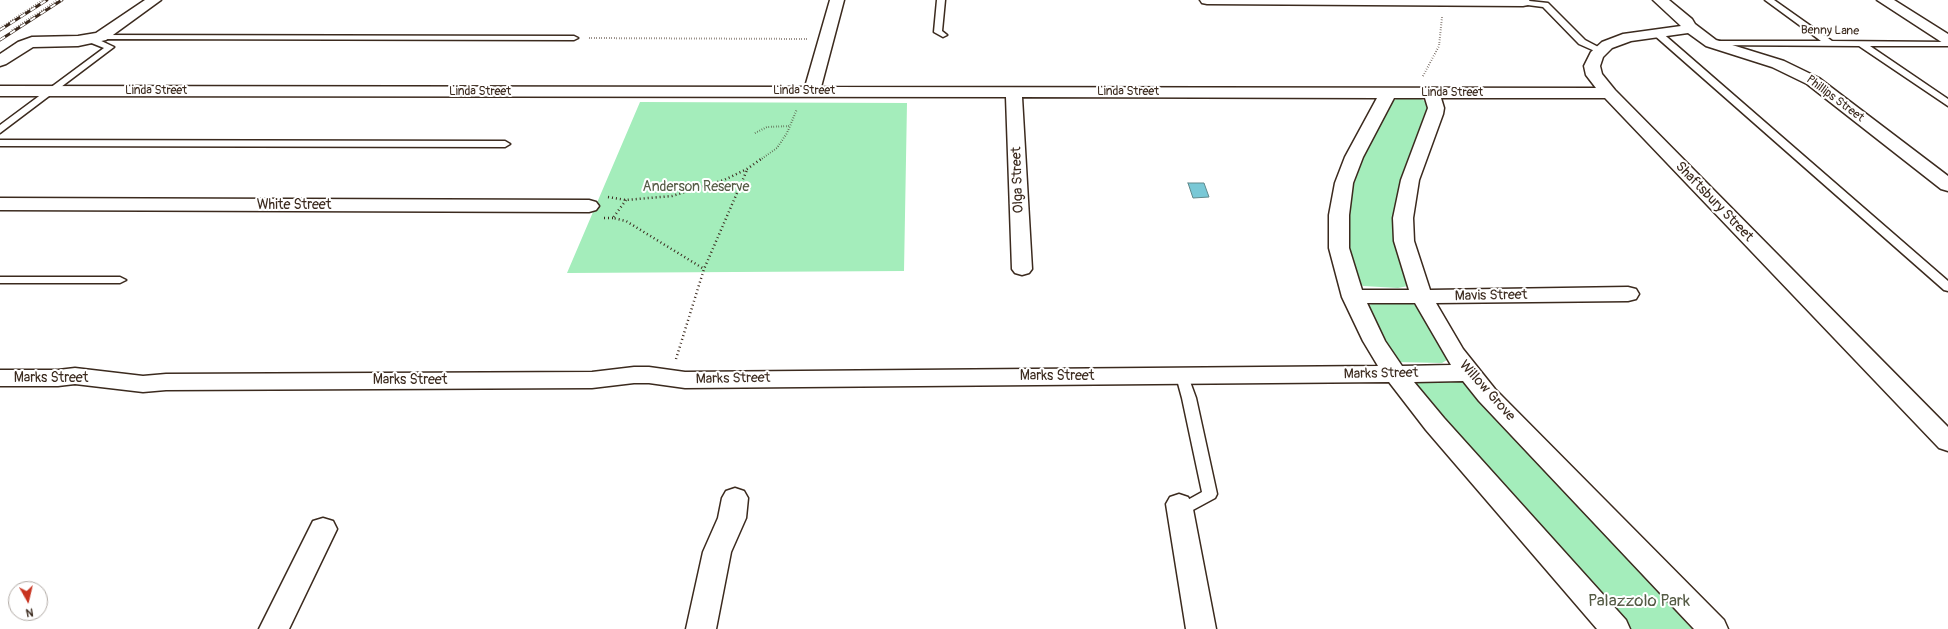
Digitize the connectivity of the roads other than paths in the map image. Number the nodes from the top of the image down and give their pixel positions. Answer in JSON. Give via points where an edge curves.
{"nodes":[{"id":1,"x":154,"y":0,"type":"edge"},
{"id":2,"x":837,"y":0,"type":"edge"},
{"id":3,"x":941,"y":0,"type":"edge"},
{"id":4,"x":1207,"y":0,"type":"edge"},
{"id":5,"x":1303,"y":0,"type":"edge"},
{"id":6,"x":1402,"y":0,"type":"edge"},
{"id":7,"x":1660,"y":0,"type":"edge"},
{"id":8,"x":1770,"y":0,"type":"edge"},
{"id":9,"x":1884,"y":0,"type":"edge"},
{"id":10,"x":1524,"y":2,"type":"joint"},
{"id":11,"x":1544,"y":3,"type":"edge"},
{"id":12,"x":1688,"y":26,"type":"junction"},
{"id":13,"x":1657,"y":33,"type":"junction"},
{"id":14,"x":943,"y":35,"type":"dead end"},
{"id":15,"x":96,"y":38,"type":"junction"},
{"id":16,"x":574,"y":38,"type":"road end"},
{"id":17,"x":1948,"y":40,"type":"edge"},
{"id":18,"x":1829,"y":42,"type":"junction"},
{"id":19,"x":1711,"y":43,"type":"junction"},
{"id":20,"x":1861,"y":44,"type":"junction"},
{"id":21,"x":1948,"y":44,"type":"edge"},
{"id":22,"x":1600,"y":50,"type":"junction"},
{"id":23,"x":0,"y":61,"type":"edge"},
{"id":24,"x":0,"y":91,"type":"edge"},
{"id":25,"x":52,"y":91,"type":"junction"},
{"id":26,"x":812,"y":91,"type":"junction"},
{"id":27,"x":1014,"y":92,"type":"junction"},
{"id":28,"x":1609,"y":93,"type":"junction"},
{"id":29,"x":1388,"y":94,"type":"junction"},
{"id":30,"x":1428,"y":94,"type":"junction"},
{"id":31,"x":1948,"y":103,"type":"edge"},
{"id":32,"x":0,"y":130,"type":"edge"},
{"id":33,"x":0,"y":143,"type":"edge"},
{"id":34,"x":505,"y":144,"type":"dead end"},
{"id":35,"x":1948,"y":185,"type":"edge"},
{"id":36,"x":0,"y":204,"type":"edge"},
{"id":37,"x":589,"y":206,"type":"dead end"},
{"id":38,"x":1022,"y":269,"type":"dead end"},
{"id":39,"x":0,"y":280,"type":"edge"},
{"id":40,"x":120,"y":280,"type":"dead end"},
{"id":41,"x":1948,"y":287,"type":"edge"},
{"id":42,"x":1628,"y":294,"type":"dead end"},
{"id":43,"x":1353,"y":297,"type":"junction"},
{"id":44,"x":1422,"y":297,"type":"junction"},
{"id":45,"x":1468,"y":373,"type":"junction"},
{"id":46,"x":1395,"y":374,"type":"junction"},
{"id":47,"x":1182,"y":376,"type":"junction"},
{"id":48,"x":0,"y":378,"type":"edge"},
{"id":49,"x":1948,"y":442,"type":"edge"},
{"id":50,"x":735,"y":498,"type":"dead end"},
{"id":51,"x":1180,"y":507,"type":"joint"},
{"id":52,"x":323,"y":529,"type":"dead end"},
{"id":53,"x":274,"y":629,"type":"edge"},
{"id":54,"x":701,"y":629,"type":"edge"},
{"id":55,"x":1201,"y":629,"type":"edge"},
{"id":56,"x":1615,"y":629,"type":"edge"},
{"id":57,"x":1713,"y":629,"type":"edge"}],
"edges":[{"from":1,"to":15,"type":"street"},
{"from":2,"to":26,"type":"street"},
{"from":3,"to":14,"type":"lane","via":[[938,32]]},
{"from":4,"to":5,"type":"street"},
{"from":5,"to":6,"type":"street"},
{"from":6,"to":10,"type":"street"},
{"from":7,"to":12,"type":"street","via":[[1687,22]]},
{"from":8,"to":18,"type":"lane"},
{"from":9,"to":17,"type":"street"},
{"from":10,"to":11,"type":"lane"},
{"from":11,"to":22,"type":"lane","via":[[1582,42]]},
{"from":12,"to":13,"type":"street","via":[[1681,31]]},
{"from":12,"to":19,"type":"street","name":"Phillips Street"},
{"from":13,"to":22,"type":"street","via":[[1617,40]]},
{"from":13,"to":41,"type":"lane"},
{"from":15,"to":16,"type":"lane"},
{"from":15,"to":23,"type":"street","via":[[27,44]]},
{"from":15,"to":25,"type":"lane","via":[[110,47]]},
{"from":18,"to":19,"type":"lane","name":"Benny Lane"},
{"from":18,"to":20,"type":"lane","name":"Benny Lane"},
{"from":19,"to":35,"type":"street","name":"Phillips Street","via":[[1778,64],[1813,81]]},
{"from":20,"to":21,"type":"lane","name":"Benny Lane"},
{"from":20,"to":31,"type":"lane"},
{"from":22,"to":28,"type":"street","name":"Shaftsbury Street","via":[[1592,66],[1599,83]]},
{"from":24,"to":25,"type":"street","name":"Linda Street"},
{"from":25,"to":26,"type":"street","name":"Linda Street"},
{"from":25,"to":32,"type":"lane"},
{"from":26,"to":27,"type":"street","name":"Linda Street"},
{"from":27,"to":29,"type":"street","name":"Linda Street"},
{"from":27,"to":38,"type":"street","name":"Olga Street"},
{"from":28,"to":30,"type":"street","name":"Linda Street"},
{"from":28,"to":49,"type":"street","name":"Shaftsbury Street"},
{"from":29,"to":30,"type":"street","name":"Linda Street"},
{"from":29,"to":43,"type":"street","via":[[1354,157],[1343,189],[1339,215],[1339,248]]},
{"from":30,"to":44,"type":"street","name":"Willow Grove","via":[[1436,108],[1435,114],[1410,180],[1403,218],[1404,241]]},
{"from":33,"to":34,"type":"lane"},
{"from":36,"to":37,"type":"street","name":"White Street"},
{"from":39,"to":40,"type":"lane"},
{"from":42,"to":44,"type":"street","name":"Mavis Street"},
{"from":43,"to":44,"type":"street","name":"Mavis Street"},
{"from":43,"to":46,"type":"street","via":[[1374,341]]},
{"from":44,"to":45,"type":"street","name":"Willow Grove"},
{"from":45,"to":46,"type":"street","name":"Marks Street"},
{"from":45,"to":57,"type":"street","name":"Willow Grove"},
{"from":46,"to":47,"type":"street","name":"Marks Street"},
{"from":46,"to":56,"type":"street","via":[[1434,424]]},
{"from":47,"to":48,"type":"street","name":"Marks Street","via":[[1166,374],[690,380],[642,375],[592,380],[143,384],[80,376]]},
{"from":47,"to":51,"type":"lane","via":[[1210,494]]},
{"from":50,"to":54,"type":"street","via":[[732,518],[717,552]]},
{"from":51,"to":55,"type":"street"},
{"from":52,"to":53,"type":"street"}]}
